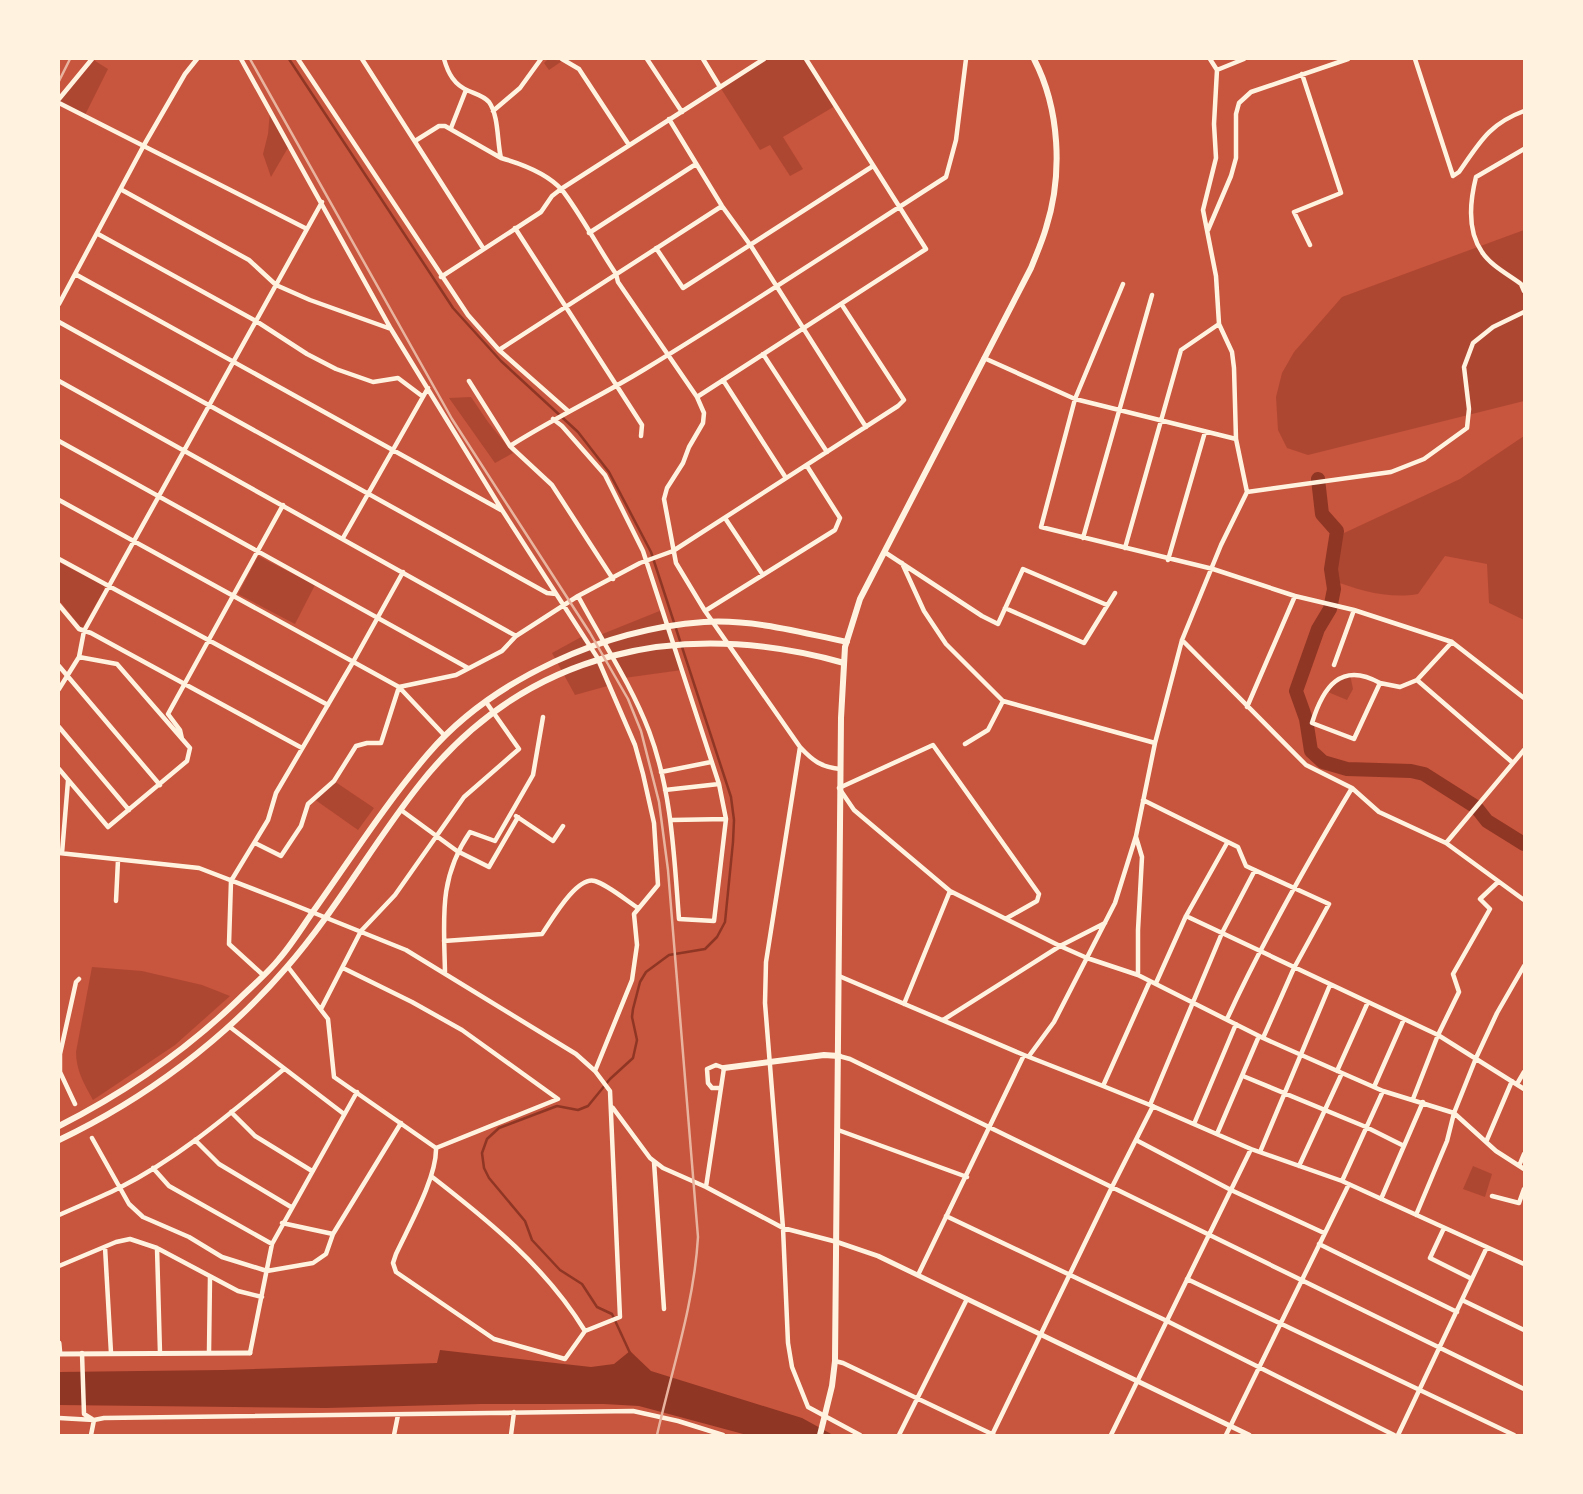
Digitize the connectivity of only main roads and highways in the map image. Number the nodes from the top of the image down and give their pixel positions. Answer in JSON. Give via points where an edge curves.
{"nodes":[{"id":1,"x":1034,"y":59,"type":"edge"},
{"id":2,"x":847,"y":642,"type":"junction"},
{"id":3,"x":844,"y":663,"type":"junction"},
{"id":4,"x":839,"y":1056,"type":"junction"},
{"id":5,"x":724,"y":1068,"type":"road end"},
{"id":6,"x":59,"y":1126,"type":"edge"},
{"id":7,"x":59,"y":1140,"type":"edge"},
{"id":8,"x":820,"y":1435,"type":"edge"}],
"edges":[{"from":1,"to":2,"type":"main road","via":[[1052,108],[1055,134],[1052,206],[1046,228],[1031,268],[860,599]]},
{"from":2,"to":3,"type":"main road"},
{"from":2,"to":6,"type":"main road","via":[[769,626],[730,622],[655,629],[580,651],[547,666],[486,702],[445,736],[389,803],[279,959],[263,975],[201,1034],[154,1070]]},
{"from":3,"to":4,"type":"main road","via":[[839,788]]},
{"from":3,"to":7,"type":"main road","via":[[785,649],[703,643],[651,648],[588,662],[550,676],[520,693],[493,711],[420,783],[288,967],[230,1027],[162,1079]]},
{"from":4,"to":5,"type":"main road","via":[[824,1055]]},
{"from":4,"to":8,"type":"main road","via":[[835,1361]]}]}
